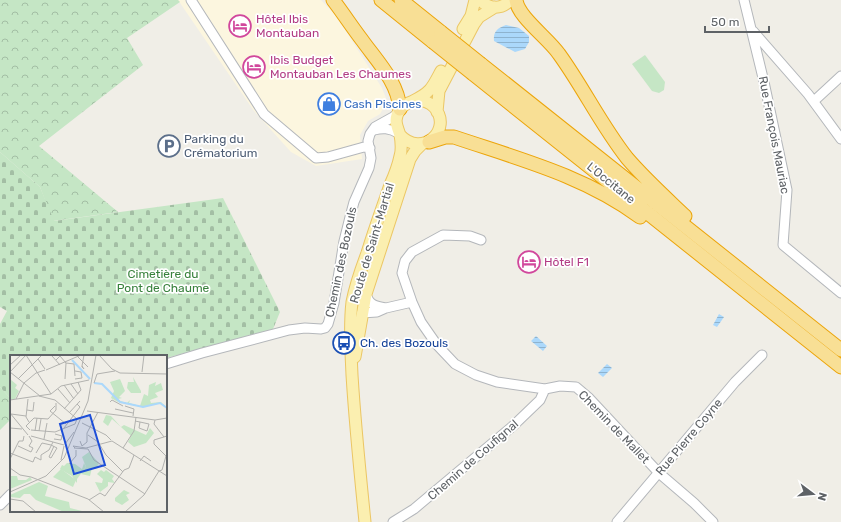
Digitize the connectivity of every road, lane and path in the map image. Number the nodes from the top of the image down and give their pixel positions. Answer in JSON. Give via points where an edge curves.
{"nodes":[{"id":1,"x":191,"y":0,"type":"edge"},
{"id":2,"x":333,"y":0,"type":"edge"},
{"id":3,"x":381,"y":0,"type":"edge"},
{"id":4,"x":401,"y":0,"type":"edge"},
{"id":5,"x":475,"y":0,"type":"edge"},
{"id":6,"x":480,"y":0,"type":"edge"},
{"id":7,"x":510,"y":0,"type":"edge"},
{"id":8,"x":516,"y":0,"type":"edge"},
{"id":9,"x":744,"y":0,"type":"edge"},
{"id":10,"x":495,"y":7,"type":"junction"},
{"id":11,"x":752,"y":30,"type":"junction"},
{"id":12,"x":437,"y":37,"type":"junction"},
{"id":13,"x":841,"y":76,"type":"edge"},
{"id":14,"x":412,"y":101,"type":"junction"},
{"id":15,"x":814,"y":101,"type":"junction"},
{"id":16,"x":399,"y":111,"type":"junction"},
{"id":17,"x":437,"y":112,"type":"junction"},
{"id":18,"x":372,"y":130,"type":"junction"},
{"id":19,"x":399,"y":134,"type":"junction"},
{"id":20,"x":841,"y":139,"type":"edge"},
{"id":21,"x":425,"y":143,"type":"junction"},
{"id":22,"x":370,"y":148,"type":"junction"},
{"id":23,"x":481,"y":240,"type":"dead end"},
{"id":24,"x":368,"y":249,"type":"junction"},
{"id":25,"x":707,"y":252,"type":"junction"},
{"id":26,"x":841,"y":293,"type":"edge"},
{"id":27,"x":366,"y":294,"type":"junction"},
{"id":28,"x":412,"y":302,"type":"junction"},
{"id":29,"x":386,"y":308,"type":"junction"},
{"id":30,"x":362,"y":313,"type":"junction"},
{"id":31,"x":841,"y":350,"type":"edge"},
{"id":32,"x":762,"y":355,"type":"dead end"},
{"id":33,"x":167,"y":364,"type":"edge"},
{"id":34,"x":841,"y":366,"type":"edge"},
{"id":35,"x":352,"y":375,"type":"junction"},
{"id":36,"x":545,"y":389,"type":"junction"},
{"id":37,"x":659,"y":473,"type":"junction"},
{"id":38,"x":10,"y":495,"type":"edge"},
{"id":39,"x":0,"y":505,"type":"edge"},
{"id":40,"x":365,"y":522,"type":"edge"},
{"id":41,"x":393,"y":522,"type":"edge"},
{"id":42,"x":617,"y":522,"type":"edge"},
{"id":43,"x":713,"y":522,"type":"edge"}],
"edges":[{"from":1,"to":22,"type":"street","via":[[264,114],[316,158],[334,156],[364,147]]},
{"from":2,"to":16,"type":"highway","via":[[391,81],[399,100]]},
{"from":3,"to":12,"type":"highway","name":"L'Occitane"},
{"from":4,"to":12,"type":"highway","name":"L'Occitane"},
{"from":5,"to":14,"type":"main road","via":[[471,16],[434,83],[425,95]]},
{"from":6,"to":10,"type":"main road"},
{"from":7,"to":10,"type":"main road","via":[[502,6]]},
{"from":8,"to":25,"type":"highway","via":[[520,11],[559,53],[627,157],[688,219]]},
{"from":9,"to":11,"type":"street","name":"Rue François Mauriac"},
{"from":10,"to":17,"type":"main road","via":[[474,24],[439,91]]},
{"from":11,"to":15,"type":"street"},
{"from":11,"to":26,"type":"street","name":"Rue François Mauriac","via":[[787,190],[783,244]]},
{"from":12,"to":25,"type":"highway","name":"L'Occitane","bridge":true},
{"from":13,"to":15,"type":"street"},
{"from":14,"to":16,"type":"main road"},
{"from":14,"to":17,"type":"main road","via":[[427,102]]},
{"from":15,"to":20,"type":"street"},
{"from":16,"to":18,"type":"street"},
{"from":16,"to":19,"type":"main road","via":[[396,120]]},
{"from":17,"to":21,"type":"main road","via":[[440,125],[438,132]]},
{"from":18,"to":19,"type":"street","via":[[390,129]]},
{"from":18,"to":22,"type":"street","name":"Chemin des Bozouls","via":[[368,141]]},
{"from":19,"to":21,"type":"main road","via":[[410,143]]},
{"from":19,"to":24,"type":"main road","name":"Route de Saint-Martial","via":[[401,155]]},
{"from":21,"to":25,"type":"highway","via":[[454,137],[546,167],[569,176],[628,208],[665,235]]},
{"from":21,"to":27,"type":"main road","name":"Route de Saint-Martial","via":[[410,158]]},
{"from":22,"to":33,"type":"street","name":"Chemin des Bozouls","via":[[369,168],[354,202],[344,241],[334,303],[325,328],[289,330]]},
{"from":23,"to":28,"type":"street","name":"Chemin de Mallet","via":[[470,236],[443,235],[412,252],[405,261],[402,273]]},
{"from":24,"to":30,"type":"main road","via":[[357,303]]},
{"from":24,"to":35,"type":"main road","name":"Route de Saint-Martial","via":[[352,302]]},
{"from":25,"to":31,"type":"highway","name":"L'Occitane"},
{"from":25,"to":34,"type":"highway","name":"L'Occitane"},
{"from":27,"to":29,"type":"street","via":[[371,304]]},
{"from":27,"to":30,"type":"main road","name":"Route de Saint-Martial"},
{"from":28,"to":29,"type":"street"},
{"from":28,"to":36,"type":"street","name":"Chemin de Mallet","via":[[421,322],[437,345],[456,364],[476,375],[497,382]]},
{"from":29,"to":30,"type":"street","via":[[377,312]]},
{"from":30,"to":35,"type":"main road","name":"Route de Saint-Martial"},
{"from":32,"to":37,"type":"street","name":"Rue Pierre Coyne","via":[[735,382]]},
{"from":35,"to":40,"type":"main road","name":"Route de Saint-Martial"},
{"from":36,"to":37,"type":"street","name":"Chemin de Mallet","via":[[560,386],[576,387]]},
{"from":36,"to":41,"type":"street","name":"Chemin de Coufignal","via":[[540,400],[514,425],[414,509]]},
{"from":37,"to":42,"type":"street","name":"Rue Pierre Coyne"},
{"from":37,"to":43,"type":"street","name":"Chemin de Mallet"},
{"from":38,"to":39,"type":"street"}]}
